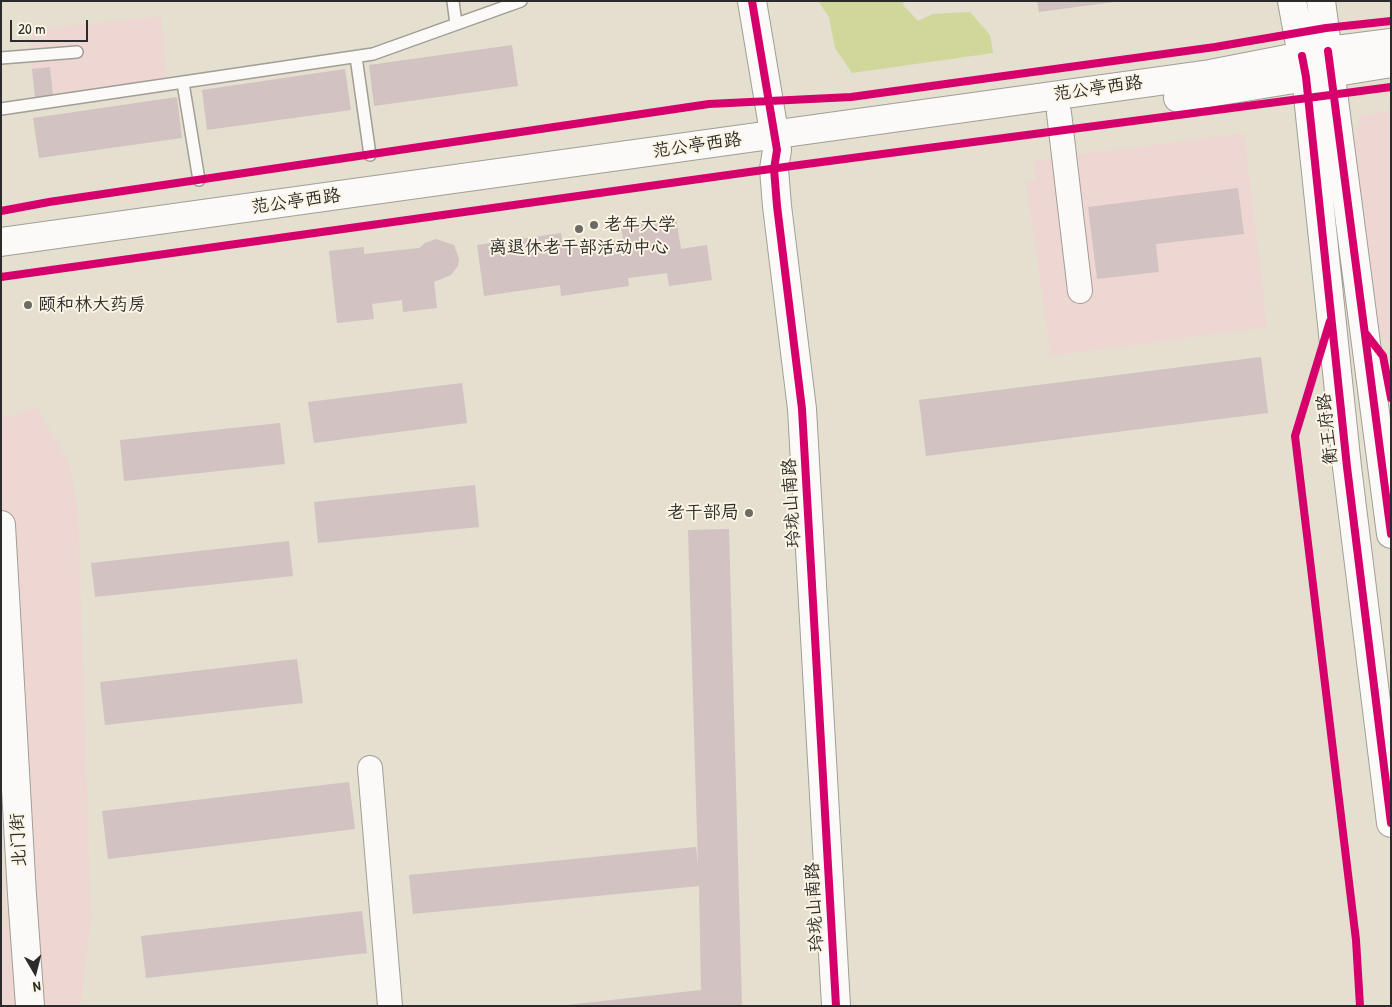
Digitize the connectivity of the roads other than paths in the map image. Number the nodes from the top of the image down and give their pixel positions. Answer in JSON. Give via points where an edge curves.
{"nodes":[{"id":1,"x":453,"y":1,"type":"edge"},
{"id":2,"x":521,"y":1,"type":"edge"},
{"id":3,"x":752,"y":1,"type":"edge"},
{"id":4,"x":1292,"y":1,"type":"edge"},
{"id":5,"x":1321,"y":1,"type":"edge"},
{"id":6,"x":456,"y":24,"type":"junction"},
{"id":7,"x":1391,"y":43,"type":"edge"},
{"id":8,"x":77,"y":52,"type":"dead end"},
{"id":9,"x":356,"y":57,"type":"junction"},
{"id":10,"x":1,"y":58,"type":"edge"},
{"id":11,"x":1391,"y":63,"type":"edge"},
{"id":12,"x":1317,"y":64,"type":"junction"},
{"id":13,"x":182,"y":83,"type":"junction"},
{"id":14,"x":1,"y":109,"type":"edge"},
{"id":15,"x":1059,"y":113,"type":"junction"},
{"id":16,"x":775,"y":142,"type":"junction"},
{"id":17,"x":370,"y":155,"type":"dead end"},
{"id":18,"x":199,"y":180,"type":"dead end"},
{"id":19,"x":1,"y":242,"type":"edge"},
{"id":20,"x":1,"y":260,"type":"edge"},
{"id":21,"x":1080,"y":291,"type":"dead end"},
{"id":22,"x":1386,"y":462,"type":"edge"},
{"id":23,"x":1,"y":525,"type":"edge"},
{"id":24,"x":1391,"y":534,"type":"edge"},
{"id":25,"x":370,"y":768,"type":"dead end"},
{"id":26,"x":1391,"y":823,"type":"edge"},
{"id":27,"x":30,"y":1006,"type":"edge"},
{"id":28,"x":390,"y":1006,"type":"edge"},
{"id":29,"x":836,"y":1006,"type":"edge"}],
"edges":[{"from":1,"to":6,"type":"lane"},
{"from":2,"to":6,"type":"lane"},
{"from":3,"to":16,"type":"main road","name":"玲珑山南路"},
{"from":4,"to":12,"type":"main road","name":"衡王府路"},
{"from":5,"to":12,"type":"main road","name":"衡王府路"},
{"from":6,"to":9,"type":"lane"},
{"from":7,"to":12,"type":"main road","name":"范公亭西路"},
{"from":8,"to":10,"type":"lane"},
{"from":9,"to":13,"type":"lane"},
{"from":9,"to":17,"type":"lane"},
{"from":11,"to":12,"type":"main road","name":"范公亭西路"},
{"from":12,"to":15,"type":"main road","name":"范公亭西路","via":[[1222,92]]},
{"from":12,"to":16,"type":"main road","name":"范公亭西路","via":[[1210,74]]},
{"from":12,"to":22,"type":"main road","name":"衡王府路"},
{"from":12,"to":26,"type":"main road","name":"衡王府路","via":[[1347,467]]},
{"from":13,"to":14,"type":"lane"},
{"from":13,"to":18,"type":"lane"},
{"from":15,"to":16,"type":"main road","name":"范公亭西路"},
{"from":15,"to":21,"type":"street"},
{"from":16,"to":19,"type":"main road","name":"范公亭西路"},
{"from":16,"to":20,"type":"main road","name":"范公亭西路","via":[[396,206]]},
{"from":16,"to":29,"type":"main road","name":"玲珑山南路","via":[[777,206],[802,409]]},
{"from":22,"to":24,"type":"main road","name":"衡王府路"},
{"from":23,"to":27,"type":"main road","name":"北门街"},
{"from":25,"to":28,"type":"street"}]}
